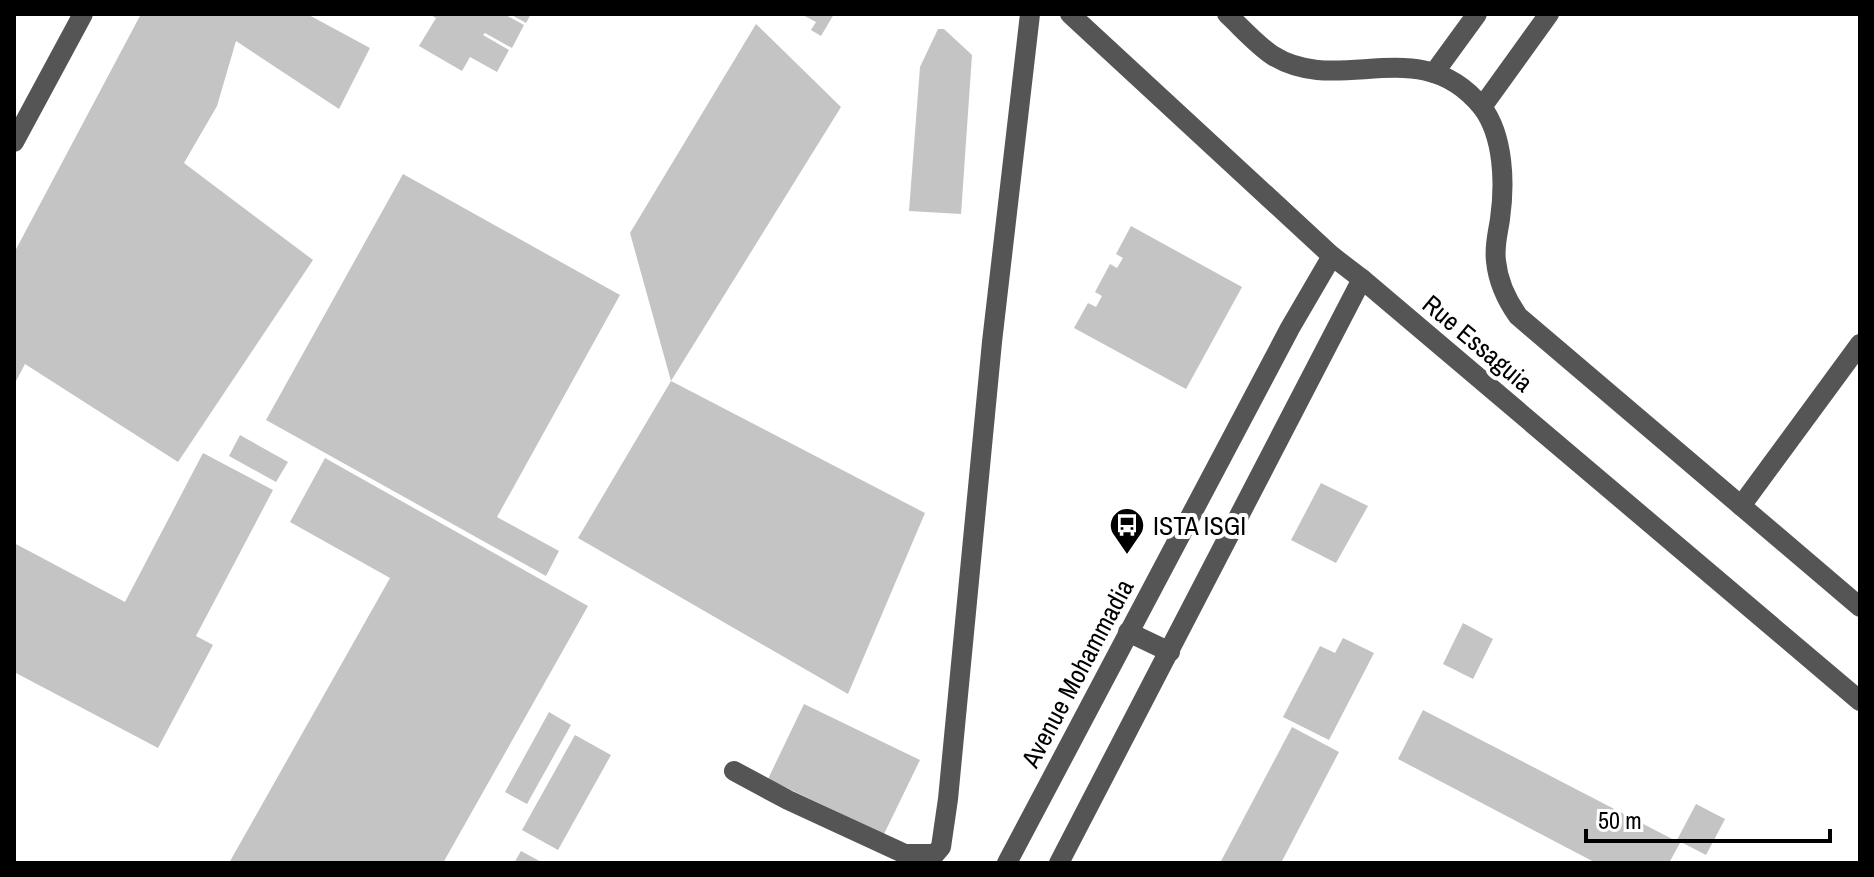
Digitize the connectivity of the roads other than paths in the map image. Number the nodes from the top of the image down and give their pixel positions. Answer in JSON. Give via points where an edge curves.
{"nodes":[{"id":1,"x":83,"y":14,"type":"edge"},
{"id":2,"x":1030,"y":14,"type":"edge"},
{"id":3,"x":1070,"y":14,"type":"edge"},
{"id":4,"x":1227,"y":14,"type":"edge"},
{"id":5,"x":1477,"y":14,"type":"edge"},
{"id":6,"x":1549,"y":14,"type":"edge"},
{"id":7,"x":1434,"y":73,"type":"junction"},
{"id":8,"x":1482,"y":107,"type":"junction"},
{"id":9,"x":14,"y":142,"type":"edge"},
{"id":10,"x":1332,"y":256,"type":"junction"},
{"id":11,"x":1362,"y":279,"type":"junction"},
{"id":12,"x":1860,"y":344,"type":"edge"},
{"id":13,"x":1741,"y":506,"type":"junction"},
{"id":14,"x":1860,"y":607,"type":"edge"},
{"id":15,"x":1128,"y":632,"type":"junction"},
{"id":16,"x":1170,"y":652,"type":"junction"},
{"id":17,"x":1860,"y":701,"type":"edge"},
{"id":18,"x":734,"y":771,"type":"dead end"},
{"id":19,"x":1007,"y":863,"type":"edge"},
{"id":20,"x":1059,"y":863,"type":"edge"}],
"edges":[{"from":1,"to":9,"type":"street"},
{"from":2,"to":18,"type":"street","via":[[941,847],[935,854],[905,854]]},
{"from":3,"to":10,"type":"street","name":"Rue Essaguia"},
{"from":4,"to":7,"type":"street","via":[[1273,55],[1298,65],[1351,71],[1397,66]]},
{"from":5,"to":7,"type":"street"},
{"from":6,"to":8,"type":"street"},
{"from":7,"to":8,"type":"street"},
{"from":8,"to":13,"type":"street","via":[[1494,127],[1500,159],[1495,258],[1509,303]]},
{"from":10,"to":11,"type":"street","name":"Rue Essaguia"},
{"from":10,"to":15,"type":"street","name":"Avenue Mohammadia"},
{"from":11,"to":16,"type":"street"},
{"from":11,"to":17,"type":"street","name":"Rue Essaguia"},
{"from":12,"to":13,"type":"street"},
{"from":13,"to":14,"type":"street"},
{"from":15,"to":16,"type":"street"},
{"from":15,"to":19,"type":"street","name":"Avenue Mohammadia"},
{"from":16,"to":20,"type":"street"}]}
